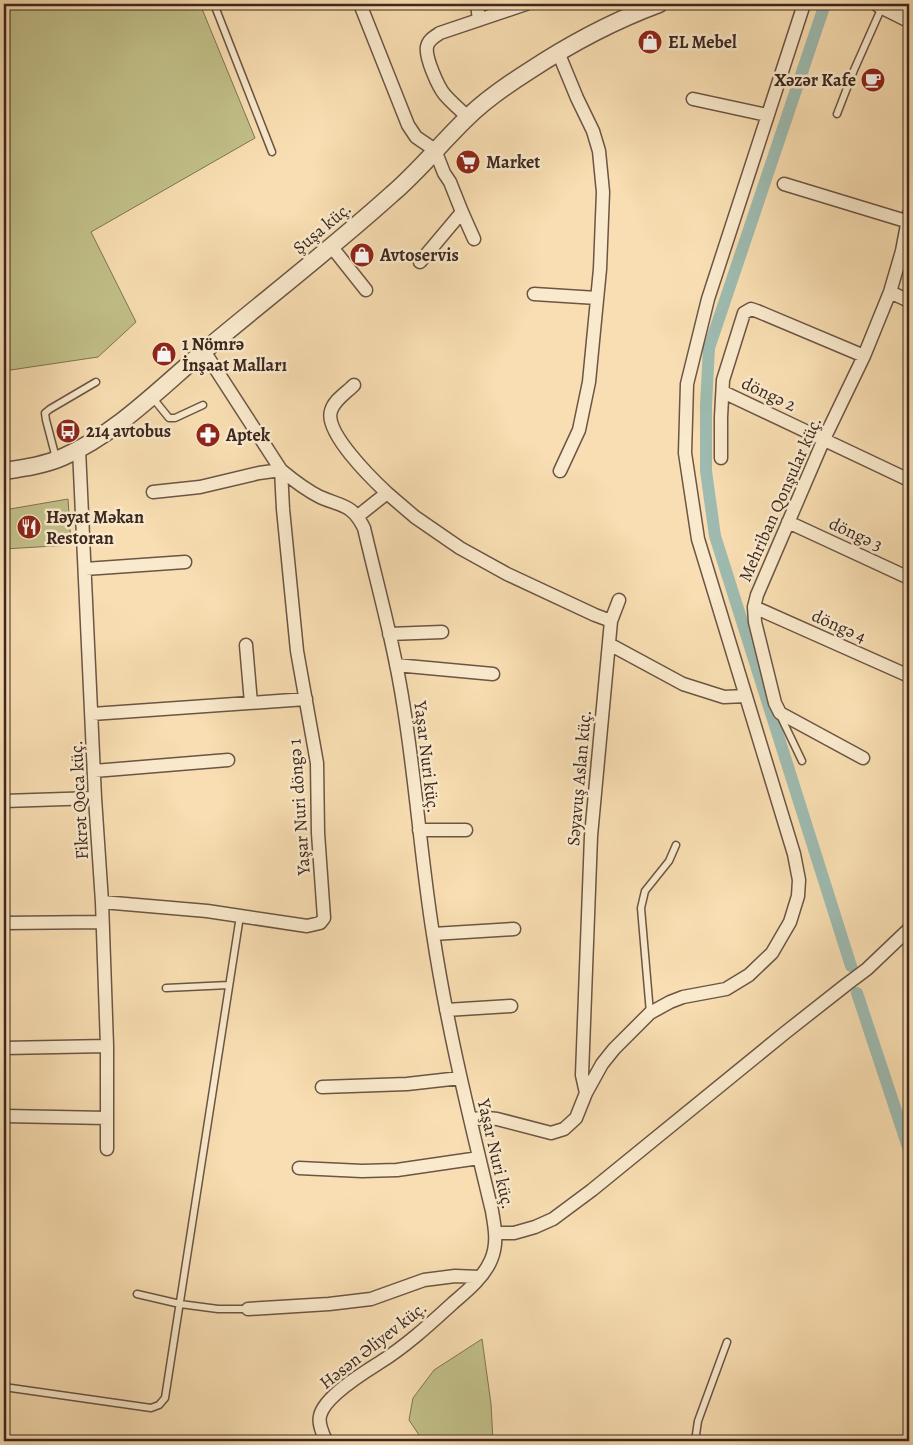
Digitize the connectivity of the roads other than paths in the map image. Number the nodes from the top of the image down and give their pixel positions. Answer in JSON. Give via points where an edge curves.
{"nodes":[{"id":1,"x":214,"y":4,"type":"edge"},
{"id":2,"x":360,"y":4,"type":"edge"},
{"id":3,"x":477,"y":4,"type":"edge"},
{"id":4,"x":526,"y":4,"type":"edge"},
{"id":5,"x":657,"y":4,"type":"edge"},
{"id":6,"x":804,"y":4,"type":"edge"},
{"id":7,"x":881,"y":5,"type":"edge"},
{"id":8,"x":909,"y":19,"type":"edge"},
{"id":9,"x":479,"y":20,"type":"junction"},
{"id":10,"x":558,"y":52,"type":"junction"},
{"id":11,"x":693,"y":99,"type":"dead end"},
{"id":12,"x":837,"y":114,"type":"dead end"},
{"id":13,"x":767,"y":115,"type":"junction"},
{"id":14,"x":468,"y":117,"type":"junction"},
{"id":15,"x":435,"y":150,"type":"junction"},
{"id":16,"x":272,"y":152,"type":"dead end"},
{"id":17,"x":784,"y":184,"type":"dead end"},
{"id":18,"x":462,"y":212,"type":"junction"},
{"id":19,"x":909,"y":219,"type":"edge"},
{"id":20,"x":474,"y":239,"type":"dead end"},
{"id":21,"x":331,"y":246,"type":"junction"},
{"id":22,"x":420,"y":262,"type":"dead end"},
{"id":23,"x":366,"y":290,"type":"dead end"},
{"id":24,"x":890,"y":292,"type":"junction"},
{"id":25,"x":534,"y":294,"type":"dead end"},
{"id":26,"x":597,"y":298,"type":"junction"},
{"id":27,"x":909,"y":301,"type":"edge"},
{"id":28,"x":204,"y":351,"type":"junction"},
{"id":29,"x":864,"y":356,"type":"junction"},
{"id":30,"x":96,"y":382,"type":"dead end"},
{"id":31,"x":354,"y":385,"type":"dead end"},
{"id":32,"x":722,"y":392,"type":"junction"},
{"id":33,"x":152,"y":396,"type":"junction"},
{"id":34,"x":204,"y":405,"type":"dead end"},
{"id":35,"x":824,"y":439,"type":"junction"},
{"id":36,"x":79,"y":449,"type":"junction"},
{"id":37,"x":721,"y":458,"type":"dead end"},
{"id":38,"x":57,"y":459,"type":"junction"},
{"id":39,"x":281,"y":470,"type":"junction"},
{"id":40,"x":4,"y":471,"type":"edge"},
{"id":41,"x":560,"y":471,"type":"dead end"},
{"id":42,"x":909,"y":480,"type":"edge"},
{"id":43,"x":153,"y":492,"type":"dead end"},
{"id":44,"x":387,"y":494,"type":"junction"},
{"id":45,"x":358,"y":516,"type":"junction"},
{"id":46,"x":788,"y":522,"type":"junction"},
{"id":47,"x":184,"y":562,"type":"dead end"},
{"id":48,"x":85,"y":569,"type":"junction"},
{"id":49,"x":909,"y":578,"type":"edge"},
{"id":50,"x":619,"y":600,"type":"dead end"},
{"id":51,"x":754,"y":607,"type":"junction"},
{"id":52,"x":612,"y":622,"type":"junction"},
{"id":53,"x":442,"y":632,"type":"dead end"},
{"id":54,"x":389,"y":634,"type":"junction"},
{"id":55,"x":609,"y":644,"type":"junction"},
{"id":56,"x":246,"y":645,"type":"dead end"},
{"id":57,"x":396,"y":664,"type":"junction"},
{"id":58,"x":493,"y":674,"type":"dead end"},
{"id":59,"x":909,"y":676,"type":"edge"},
{"id":60,"x":746,"y":696,"type":"junction"},
{"id":61,"x":306,"y":699,"type":"junction"},
{"id":62,"x":251,"y":703,"type":"junction"},
{"id":63,"x":92,"y":714,"type":"junction"},
{"id":64,"x":780,"y":714,"type":"junction"},
{"id":65,"x":863,"y":758,"type":"dead end"},
{"id":66,"x":228,"y":760,"type":"dead end"},
{"id":67,"x":802,"y":761,"type":"dead end"},
{"id":68,"x":94,"y":772,"type":"junction"},
{"id":69,"x":95,"y":798,"type":"junction"},
{"id":70,"x":4,"y":801,"type":"edge"},
{"id":71,"x":419,"y":830,"type":"junction"},
{"id":72,"x":466,"y":830,"type":"dead end"},
{"id":73,"x":676,"y":845,"type":"dead end"},
{"id":74,"x":102,"y":902,"type":"junction"},
{"id":75,"x":240,"y":916,"type":"junction"},
{"id":76,"x":102,"y":922,"type":"junction"},
{"id":77,"x":4,"y":923,"type":"edge"},
{"id":78,"x":514,"y":929,"type":"dead end"},
{"id":79,"x":909,"y":929,"type":"edge"},
{"id":80,"x":433,"y":934,"type":"junction"},
{"id":81,"x":229,"y":986,"type":"junction"},
{"id":82,"x":166,"y":988,"type":"dead end"},
{"id":83,"x":511,"y":1006,"type":"dead end"},
{"id":84,"x":446,"y":1010,"type":"junction"},
{"id":85,"x":650,"y":1013,"type":"junction"},
{"id":86,"x":107,"y":1046,"type":"junction"},
{"id":87,"x":4,"y":1048,"type":"edge"},
{"id":88,"x":460,"y":1078,"type":"junction"},
{"id":89,"x":322,"y":1086,"type":"dead end"},
{"id":90,"x":586,"y":1092,"type":"junction"},
{"id":91,"x":4,"y":1116,"type":"edge"},
{"id":92,"x":107,"y":1118,"type":"junction"},
{"id":93,"x":470,"y":1119,"type":"junction"},
{"id":94,"x":107,"y":1149,"type":"dead end"},
{"id":95,"x":479,"y":1158,"type":"junction"},
{"id":96,"x":300,"y":1168,"type":"dead end"},
{"id":97,"x":496,"y":1233,"type":"junction"},
{"id":98,"x":480,"y":1277,"type":"junction"},
{"id":99,"x":137,"y":1294,"type":"dead end"},
{"id":100,"x":180,"y":1304,"type":"junction"},
{"id":101,"x":248,"y":1308,"type":"joint"},
{"id":102,"x":727,"y":1342,"type":"dead end"},
{"id":103,"x":4,"y":1387,"type":"edge"},
{"id":104,"x":326,"y":1441,"type":"edge"},
{"id":105,"x":695,"y":1441,"type":"edge"}],
"edges":[{"from":1,"to":16,"type":"lane"},
{"from":2,"to":15,"type":"street","via":[[408,125],[416,137]]},
{"from":3,"to":9,"type":"street"},
{"from":4,"to":9,"type":"street"},
{"from":5,"to":10,"type":"street","name":"Şuşa küç.","via":[[616,21]]},
{"from":6,"to":13,"type":"street"},
{"from":7,"to":8,"type":"street"},
{"from":7,"to":12,"type":"lane"},
{"from":9,"to":14,"type":"street","via":[[440,33],[430,39],[426,48],[443,94]]},
{"from":10,"to":14,"type":"street","name":"Şuşa küç.","via":[[491,97]]},
{"from":10,"to":26,"type":"street","via":[[599,151],[603,192]]},
{"from":11,"to":13,"type":"street"},
{"from":13,"to":60,"type":"street","via":[[708,299],[687,384],[685,453],[698,539]]},
{"from":14,"to":15,"type":"street","name":"Şuşa küç."},
{"from":15,"to":18,"type":"street"},
{"from":15,"to":21,"type":"street","name":"Şuşa küç.","via":[[394,193]]},
{"from":17,"to":19,"type":"street"},
{"from":18,"to":20,"type":"street"},
{"from":18,"to":22,"type":"street"},
{"from":19,"to":24,"type":"street","name":"Mehriban Qonşular küç."},
{"from":21,"to":23,"type":"street"},
{"from":21,"to":28,"type":"street","name":"Şuşa küç."},
{"from":24,"to":27,"type":"street"},
{"from":24,"to":29,"type":"street","name":"Mehriban Qonşular küç."},
{"from":25,"to":26,"type":"street"},
{"from":26,"to":41,"type":"street","via":[[583,412],[579,430]]},
{"from":28,"to":33,"type":"street","name":"Şuşa küç."},
{"from":28,"to":39,"type":"street"},
{"from":29,"to":32,"type":"street","via":[[751,309],[744,313],[739,324]]},
{"from":29,"to":35,"type":"street","name":"Mehriban Qonşular küç."},
{"from":30,"to":38,"type":"lane","via":[[45,413]]},
{"from":31,"to":44,"type":"street","via":[[336,401],[330,417],[358,465]]},
{"from":32,"to":35,"type":"street","name":"döngə 2"},
{"from":32,"to":37,"type":"street"},
{"from":33,"to":34,"type":"lane","via":[[169,418]]},
{"from":33,"to":36,"type":"street","name":"Şuşa küç.","via":[[104,434]]},
{"from":35,"to":42,"type":"street","name":"döngə 2"},
{"from":35,"to":46,"type":"street","name":"Mehriban Qonşular küç."},
{"from":36,"to":38,"type":"street","name":"Şuşa küç."},
{"from":36,"to":48,"type":"street","name":"Fikrət Qoca küç."},
{"from":38,"to":40,"type":"street","name":"Şuşa küç."},
{"from":39,"to":43,"type":"street","via":[[200,488]]},
{"from":39,"to":45,"type":"street","via":[[320,497],[351,509]]},
{"from":39,"to":61,"type":"street","name":"Yaşar Nuri döngə 1","via":[[297,651]]},
{"from":44,"to":45,"type":"street"},
{"from":44,"to":52,"type":"street","via":[[460,548]]},
{"from":45,"to":54,"type":"street","name":"Yaşar Nuri küç.","via":[[364,528]]},
{"from":46,"to":49,"type":"street","name":"döngə 3"},
{"from":46,"to":51,"type":"street","name":"Mehriban Qonşular küç."},
{"from":47,"to":48,"type":"street"},
{"from":48,"to":63,"type":"street","name":"Fikrət Qoca küç."},
{"from":50,"to":52,"type":"street","name":"Səyavuş Aslan küç."},
{"from":51,"to":59,"type":"street","name":"döngə 4"},
{"from":51,"to":64,"type":"street","name":"Mehriban Qonşular küç.","via":[[755,622]]},
{"from":52,"to":55,"type":"street","name":"Səyavuş Aslan küç."},
{"from":53,"to":54,"type":"street"},
{"from":54,"to":57,"type":"street","name":"Yaşar Nuri küç."},
{"from":55,"to":60,"type":"street","via":[[683,684],[724,698]]},
{"from":55,"to":90,"type":"street","name":"Səyavuş Aslan küç.","via":[[591,836],[582,1075]]},
{"from":56,"to":62,"type":"street"},
{"from":57,"to":58,"type":"street"},
{"from":57,"to":71,"type":"street","name":"Yaşar Nuri küç."},
{"from":60,"to":85,"type":"street","via":[[794,854],[799,880],[798,896],[790,922],[772,953],[749,975],[726,989],[683,997]]},
{"from":61,"to":62,"type":"street"},
{"from":61,"to":75,"type":"street","name":"Yaşar Nuri döngə 1","via":[[317,763],[324,918],[320,923],[307,926]]},
{"from":62,"to":63,"type":"street"},
{"from":63,"to":68,"type":"street","name":"Fikrət Qoca küç."},
{"from":64,"to":65,"type":"street"},
{"from":64,"to":67,"type":"lane"},
{"from":66,"to":68,"type":"street"},
{"from":68,"to":69,"type":"street","name":"Fikrət Qoca küç."},
{"from":69,"to":70,"type":"street"},
{"from":69,"to":74,"type":"street","name":"Fikrət Qoca küç."},
{"from":71,"to":72,"type":"street"},
{"from":71,"to":80,"type":"street","name":"Yaşar Nuri küç."},
{"from":73,"to":85,"type":"lane","via":[[669,861],[645,891],[641,908]]},
{"from":74,"to":75,"type":"street","name":"Yaşar Nuri döngə 1"},
{"from":74,"to":76,"type":"street","name":"Fikrət Qoca küç."},
{"from":75,"to":81,"type":"lane"},
{"from":76,"to":77,"type":"street"},
{"from":76,"to":86,"type":"street","name":"Fikrət Qoca küç."},
{"from":78,"to":80,"type":"street"},
{"from":79,"to":97,"type":"street","via":[[847,984],[569,1208],[535,1227],[514,1233]]},
{"from":80,"to":84,"type":"street","name":"Yaşar Nuri küç."},
{"from":81,"to":82,"type":"lane"},
{"from":81,"to":100,"type":"lane"},
{"from":83,"to":84,"type":"street"},
{"from":84,"to":88,"type":"street","name":"Yaşar Nuri küç."},
{"from":85,"to":90,"type":"street","via":[[614,1049]]},
{"from":86,"to":87,"type":"street"},
{"from":86,"to":92,"type":"street","name":"Fikrət Qoca küç."},
{"from":88,"to":89,"type":"street","via":[[407,1084]]},
{"from":88,"to":93,"type":"street","name":"Yaşar Nuri küç."},
{"from":90,"to":93,"type":"street","name":"Səyavuş Aslan küç.","via":[[576,1118],[564,1129],[551,1133],[497,1119]]},
{"from":91,"to":92,"type":"street"},
{"from":92,"to":94,"type":"street","name":"Fikrət Qoca küç."},
{"from":93,"to":95,"type":"street","name":"Yaşar Nuri küç."},
{"from":95,"to":96,"type":"street","via":[[396,1170]]},
{"from":95,"to":97,"type":"street","name":"Yaşar Nuri küç."},
{"from":97,"to":98,"type":"street","name":"Həsən Əliyev küç.","via":[[491,1259]]},
{"from":98,"to":101,"type":"street","via":[[424,1280],[371,1299]]},
{"from":98,"to":104,"type":"street","name":"Həsən Əliyev küç.","via":[[416,1337],[337,1392],[322,1409],[319,1418]]},
{"from":99,"to":100,"type":"lane"},
{"from":100,"to":101,"type":"lane","via":[[218,1309]]},
{"from":100,"to":103,"type":"lane","via":[[165,1398],[159,1405],[151,1408]]},
{"from":102,"to":105,"type":"lane","via":[[698,1421]]}]}
